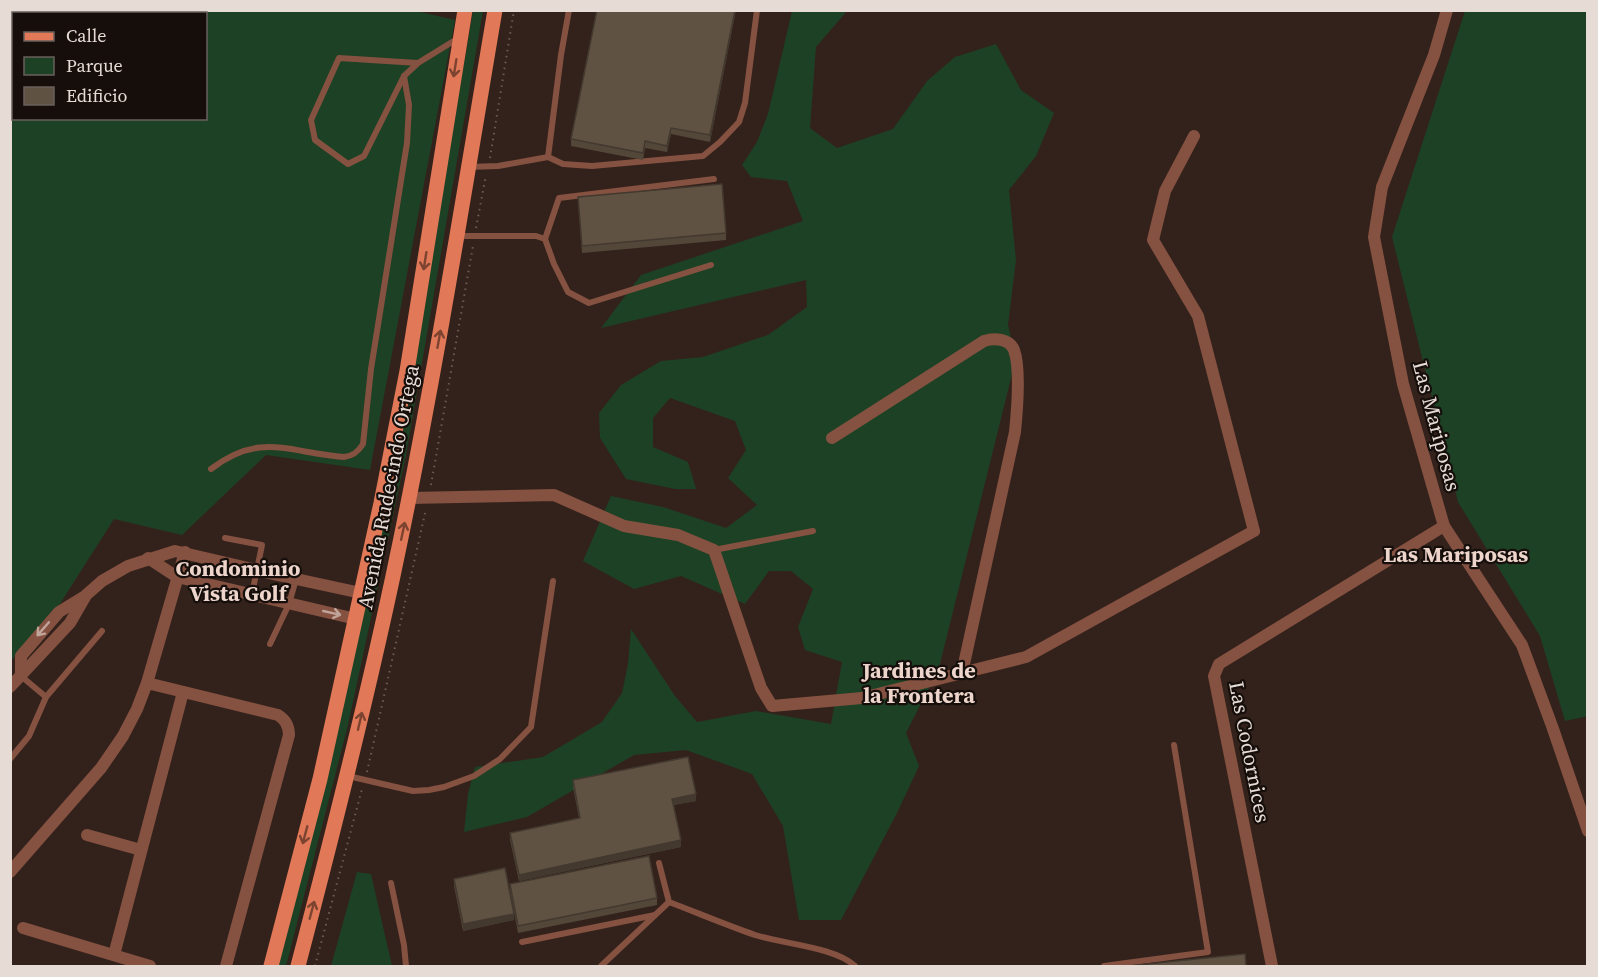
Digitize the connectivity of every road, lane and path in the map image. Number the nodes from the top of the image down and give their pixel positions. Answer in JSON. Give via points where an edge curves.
{"nodes":[{"id":1,"x":465,"y":10,"type":"edge"},
{"id":2,"x":495,"y":10,"type":"edge"},
{"id":3,"x":569,"y":10,"type":"edge"},
{"id":4,"x":757,"y":10,"type":"edge"},
{"id":5,"x":1447,"y":10,"type":"edge"},
{"id":6,"x":460,"y":37,"type":"junction"},
{"id":7,"x":418,"y":63,"type":"junction"},
{"id":8,"x":404,"y":76,"type":"junction"},
{"id":9,"x":1194,"y":136,"type":"dead end"},
{"id":10,"x":548,"y":157,"type":"junction"},
{"id":11,"x":468,"y":167,"type":"junction"},
{"id":12,"x":714,"y":178,"type":"dead end"},
{"id":13,"x":457,"y":236,"type":"junction"},
{"id":14,"x":545,"y":239,"type":"junction"},
{"id":15,"x":711,"y":265,"type":"dead end"},
{"id":16,"x":832,"y":438,"type":"dead end"},
{"id":17,"x":211,"y":469,"type":"dead end"},
{"id":18,"x":409,"y":498,"type":"junction"},
{"id":19,"x":1444,"y":526,"type":"junction"},
{"id":20,"x":813,"y":531,"type":"dead end"},
{"id":21,"x":225,"y":538,"type":"dead end"},
{"id":22,"x":714,"y":550,"type":"junction"},
{"id":23,"x":184,"y":552,"type":"junction"},
{"id":24,"x":148,"y":558,"type":"junction"},
{"id":25,"x":257,"y":570,"type":"junction"},
{"id":26,"x":177,"y":577,"type":"junction"},
{"id":27,"x":296,"y":579,"type":"junction"},
{"id":28,"x":553,"y":581,"type":"dead end"},
{"id":29,"x":361,"y":593,"type":"junction"},
{"id":30,"x":252,"y":595,"type":"junction"},
{"id":31,"x":289,"y":604,"type":"junction"},
{"id":32,"x":356,"y":619,"type":"junction"},
{"id":33,"x":102,"y":631,"type":"dead end"},
{"id":34,"x":270,"y":644,"type":"dead end"},
{"id":35,"x":962,"y":673,"type":"junction"},
{"id":36,"x":21,"y":676,"type":"junction"},
{"id":37,"x":147,"y":682,"type":"junction"},
{"id":38,"x":10,"y":687,"type":"edge"},
{"id":39,"x":183,"y":692,"type":"junction"},
{"id":40,"x":46,"y":697,"type":"junction"},
{"id":41,"x":1174,"y":745,"type":"dead end"},
{"id":42,"x":10,"y":759,"type":"edge"},
{"id":43,"x":347,"y":776,"type":"junction"},
{"id":44,"x":1587,"y":831,"type":"edge"},
{"id":45,"x":87,"y":835,"type":"dead end"},
{"id":46,"x":141,"y":850,"type":"junction"},
{"id":47,"x":659,"y":863,"type":"dead end"},
{"id":48,"x":10,"y":872,"type":"edge"},
{"id":49,"x":391,"y":883,"type":"dead end"},
{"id":50,"x":669,"y":902,"type":"junction"},
{"id":51,"x":655,"y":915,"type":"junction"},
{"id":52,"x":23,"y":928,"type":"dead end"},
{"id":53,"x":522,"y":942,"type":"dead end"},
{"id":54,"x":114,"y":955,"type":"junction"},
{"id":55,"x":150,"y":966,"type":"edge"},
{"id":56,"x":226,"y":966,"type":"edge"},
{"id":57,"x":271,"y":966,"type":"edge"},
{"id":58,"x":298,"y":966,"type":"edge"},
{"id":59,"x":406,"y":966,"type":"edge"},
{"id":60,"x":601,"y":966,"type":"edge"},
{"id":61,"x":855,"y":966,"type":"edge"},
{"id":62,"x":1104,"y":966,"type":"edge"},
{"id":63,"x":1272,"y":966,"type":"edge"}],
"edges":[{"from":1,"to":6,"type":"main road","name":"Avenida Rudecindo Ortega"},
{"from":2,"to":11,"type":"main road","name":"Avenida Rudecindo Ortega"},
{"from":3,"to":10,"type":"lane"},
{"from":4,"to":10,"type":"lane","via":[[739,122],[703,156],[592,166],[563,164]]},
{"from":5,"to":19,"type":"street","name":"Las Mariposas","via":[[1434,55],[1382,187],[1374,237],[1402,384]]},
{"from":6,"to":7,"type":"lane"},
{"from":6,"to":29,"type":"main road","name":"Avenida Rudecindo Ortega","one_way":true,"via":[[408,371]]},
{"from":7,"to":8,"type":"lane"},
{"from":7,"to":8,"type":"lane","via":[[339,58],[311,120],[315,140],[348,164],[364,156]]},
{"from":8,"to":17,"type":"lane","via":[[409,105],[407,143],[363,444],[348,457],[259,446],[234,454]]},
{"from":9,"to":35,"type":"street","via":[[1165,191],[1153,240],[1198,316],[1254,531],[1026,657]]},
{"from":10,"to":11,"type":"lane"},
{"from":11,"to":13,"type":"main road","name":"Avenida Rudecindo Ortega"},
{"from":12,"to":14,"type":"lane","via":[[559,198]]},
{"from":13,"to":14,"type":"lane"},
{"from":18,"to":13,"type":"main road","name":"Avenida Rudecindo Ortega","one_way":true},
{"from":14,"to":15,"type":"lane","via":[[568,292],[589,303]]},
{"from":16,"to":35,"type":"street","via":[[984,341],[1002,340],[1014,349],[1018,382],[1015,432]]},
{"from":18,"to":22,"type":"street","via":[[554,495],[624,526],[678,536]]},
{"from":43,"to":18,"type":"main road","name":"Avenida Rudecindo Ortega","one_way":true},
{"from":19,"to":44,"type":"street","name":"Las Mariposas","via":[[1522,645]]},
{"from":19,"to":63,"type":"street","name":"Las Codornices","via":[[1219,664],[1214,676]]},
{"from":20,"to":22,"type":"lane"},
{"from":21,"to":25,"type":"lane","via":[[262,545]]},
{"from":22,"to":35,"type":"street","via":[[761,688],[772,706],[862,698]]},
{"from":23,"to":24,"type":"street","via":[[175,550]]},
{"from":23,"to":25,"type":"street"},
{"from":23,"to":26,"type":"street"},
{"from":24,"to":26,"type":"street"},
{"from":24,"to":36,"type":"street","via":[[102,581],[59,612],[21,656]]},
{"from":25,"to":27,"type":"street"},
{"from":25,"to":30,"type":"lane"},
{"from":26,"to":30,"type":"street"},
{"from":26,"to":37,"type":"street"},
{"from":27,"to":29,"type":"street"},
{"from":27,"to":31,"type":"lane"},
{"from":28,"to":43,"type":"lane","via":[[531,727],[500,759],[474,777],[429,790],[413,791]]},
{"from":29,"to":32,"type":"main road","name":"Avenida Rudecindo Ortega"},
{"from":30,"to":31,"type":"street"},
{"from":31,"to":32,"type":"street","one_way":true},
{"from":31,"to":34,"type":"lane"},
{"from":32,"to":57,"type":"main road","name":"Avenida Rudecindo Ortega","one_way":true,"via":[[320,779]]},
{"from":33,"to":40,"type":"lane"},
{"from":36,"to":38,"type":"street"},
{"from":36,"to":40,"type":"lane"},
{"from":37,"to":39,"type":"street"},
{"from":37,"to":48,"type":"street","via":[[123,736],[101,768]]},
{"from":39,"to":46,"type":"street"},
{"from":39,"to":56,"type":"street","via":[[278,715],[289,730]]},
{"from":40,"to":42,"type":"lane","via":[[29,736]]},
{"from":41,"to":62,"type":"lane","via":[[1208,952]]},
{"from":58,"to":43,"type":"main road","name":"Avenida Rudecindo Ortega","one_way":true},
{"from":45,"to":46,"type":"street"},
{"from":46,"to":54,"type":"street"},
{"from":47,"to":50,"type":"lane"},
{"from":49,"to":59,"type":"lane"},
{"from":50,"to":51,"type":"lane"},
{"from":50,"to":61,"type":"lane","via":[[757,935],[848,959]]},
{"from":51,"to":53,"type":"lane"},
{"from":51,"to":60,"type":"lane"},
{"from":52,"to":54,"type":"street"},
{"from":54,"to":55,"type":"street"}]}
